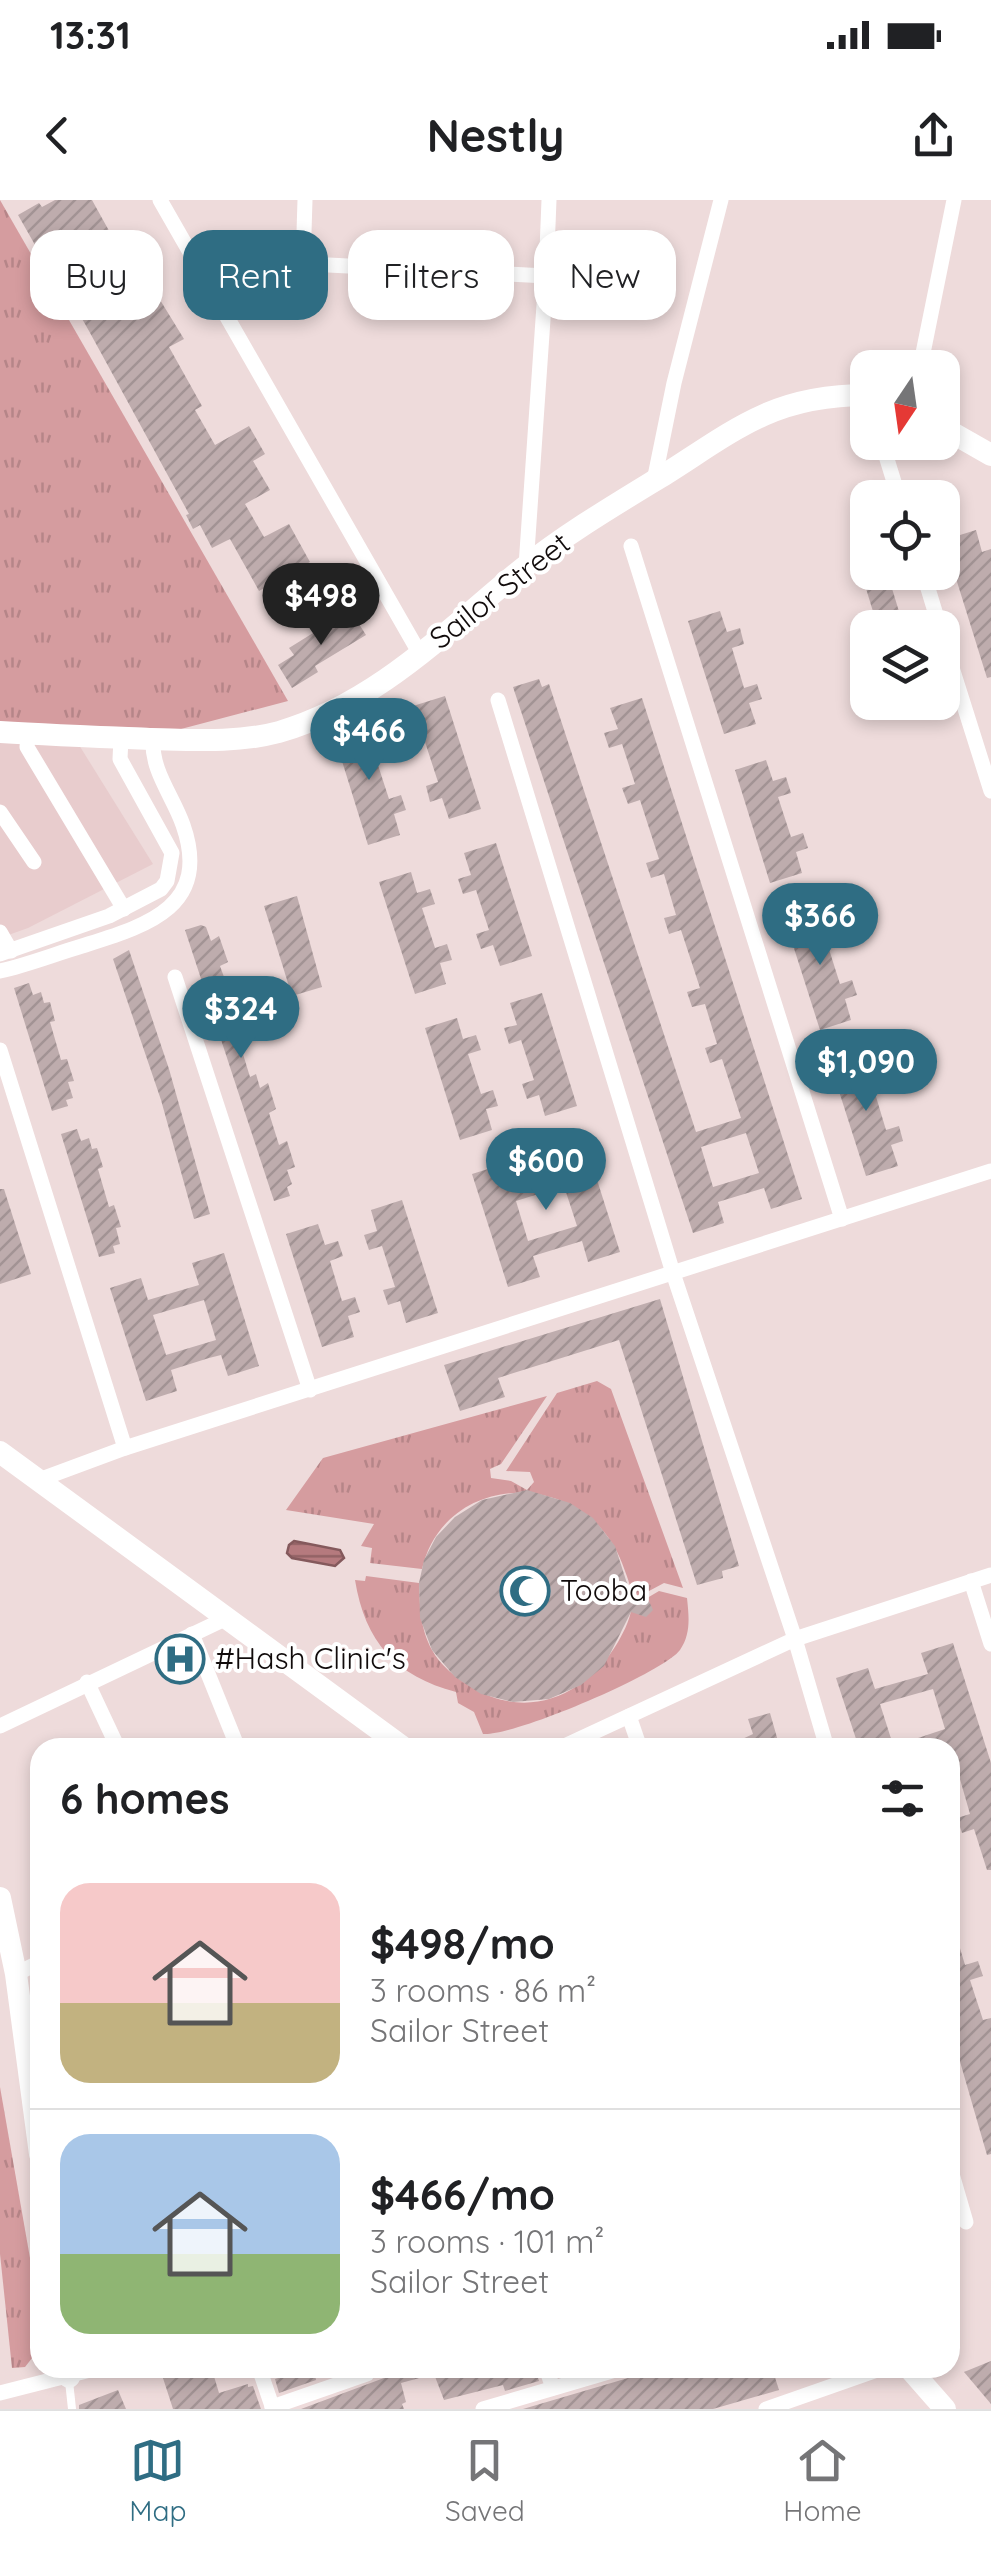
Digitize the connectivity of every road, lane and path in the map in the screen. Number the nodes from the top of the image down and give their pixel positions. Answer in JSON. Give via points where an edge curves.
{"nodes":[{"id":1,"x":160,"y":200,"type":"edge"},
{"id":2,"x":305,"y":200,"type":"edge"},
{"id":3,"x":548,"y":200,"type":"edge"},
{"id":4,"x":721,"y":200,"type":"edge"},
{"id":5,"x":954,"y":200,"type":"edge"},
{"id":6,"x":304,"y":230,"type":"edge"},
{"id":7,"x":547,"y":230,"type":"edge"},
{"id":8,"x":183,"y":243,"type":"edge"},
{"id":9,"x":328,"y":265,"type":"edge"},
{"id":10,"x":534,"y":275,"type":"edge"},
{"id":11,"x":227,"y":320,"type":"edge"},
{"id":12,"x":543,"y":320,"type":"edge"},
{"id":13,"x":924,"y":350,"type":"edge"},
{"id":14,"x":850,"y":396,"type":"edge"},
{"id":15,"x":960,"y":438,"type":"edge"},
{"id":16,"x":991,"y":455,"type":"edge"},
{"id":17,"x":654,"y":481,"type":"junction"},
{"id":18,"x":631,"y":546,"type":"dead end"},
{"id":19,"x":526,"y":566,"type":"junction"},
{"id":20,"x":420,"y":654,"type":"junction"},
{"id":21,"x":960,"y":693,"type":"edge"},
{"id":22,"x":498,"y":700,"type":"dead end"},
{"id":23,"x":0,"y":732,"type":"edge"},
{"id":24,"x":28,"y":734,"type":"junction"},
{"id":25,"x":122,"y":738,"type":"junction"},
{"id":26,"x":153,"y":739,"type":"junction"},
{"id":27,"x":991,"y":791,"type":"edge"},
{"id":28,"x":0,"y":812,"type":"edge"},
{"id":29,"x":34,"y":862,"type":"dead end"},
{"id":30,"x":124,"y":909,"type":"junction"},
{"id":31,"x":0,"y":932,"type":"edge"},
{"id":32,"x":5,"y":953,"type":"edge"},
{"id":33,"x":0,"y":971,"type":"edge"},
{"id":34,"x":176,"y":976,"type":"dead end"},
{"id":35,"x":0,"y":1050,"type":"edge"},
{"id":36,"x":991,"y":1171,"type":"edge"},
{"id":37,"x":842,"y":1220,"type":"junction"},
{"id":38,"x":673,"y":1273,"type":"junction"},
{"id":39,"x":310,"y":1390,"type":"junction"},
{"id":40,"x":124,"y":1448,"type":"junction"},
{"id":41,"x":0,"y":1452,"type":"edge"},
{"id":42,"x":36,"y":1480,"type":"junction"},
{"id":43,"x":991,"y":1575,"type":"edge"},
{"id":44,"x":971,"y":1581,"type":"junction"},
{"id":45,"x":229,"y":1617,"type":"junction"},
{"id":46,"x":192,"y":1634,"type":"junction"},
{"id":47,"x":795,"y":1638,"type":"junction"},
{"id":48,"x":991,"y":1644,"type":"edge"},
{"id":49,"x":87,"y":1682,"type":"junction"},
{"id":50,"x":629,"y":1716,"type":"junction"},
{"id":51,"x":0,"y":1726,"type":"edge"},
{"id":52,"x":113,"y":1738,"type":"edge"},
{"id":53,"x":234,"y":1738,"type":"edge"},
{"id":54,"x":391,"y":1738,"type":"edge"},
{"id":55,"x":582,"y":1738,"type":"edge"},
{"id":56,"x":637,"y":1738,"type":"edge"},
{"id":57,"x":824,"y":1738,"type":"edge"},
{"id":58,"x":0,"y":1898,"type":"edge"},
{"id":59,"x":30,"y":1967,"type":"edge"},
{"id":60,"x":16,"y":1974,"type":"junction"},
{"id":61,"x":30,"y":2036,"type":"edge"},
{"id":62,"x":960,"y":2202,"type":"edge"},
{"id":63,"x":966,"y":2222,"type":"dead end"},
{"id":64,"x":49,"y":2378,"type":"edge"},
{"id":65,"x":69,"y":2378,"type":"edge"},
{"id":66,"x":262,"y":2378,"type":"edge"},
{"id":67,"x":356,"y":2378,"type":"edge"},
{"id":68,"x":550,"y":2378,"type":"edge"},
{"id":69,"x":588,"y":2378,"type":"edge"},
{"id":70,"x":854,"y":2378,"type":"edge"},
{"id":71,"x":917,"y":2378,"type":"edge"},
{"id":72,"x":553,"y":2388,"type":"junction"},
{"id":73,"x":0,"y":2393,"type":"edge"},
{"id":74,"x":273,"y":2408,"type":"edge"},
{"id":75,"x":72,"y":2409,"type":"edge"},
{"id":76,"x":483,"y":2409,"type":"edge"},
{"id":77,"x":766,"y":2409,"type":"edge"},
{"id":78,"x":944,"y":2409,"type":"edge"}],
"edges":[{"from":1,"to":8,"type":"street"},
{"from":2,"to":6,"type":"street"},
{"from":3,"to":7,"type":"street"},
{"from":4,"to":17,"type":"street"},
{"from":5,"to":13,"type":"street"},
{"from":9,"to":10,"type":"street"},
{"from":11,"to":20,"type":"street"},
{"from":12,"to":19,"type":"street"},
{"from":14,"to":17,"type":"street","name":"Sailor Street","via":[[765,414]]},
{"from":15,"to":16,"type":"street"},
{"from":17,"to":19,"type":"street","name":"Sailor Street"},
{"from":18,"to":37,"type":"street"},
{"from":19,"to":20,"type":"street","name":"Sailor Street"},
{"from":20,"to":26,"type":"street","name":"Sailor Street","via":[[358,698],[280,732]]},
{"from":21,"to":27,"type":"street"},
{"from":22,"to":38,"type":"street"},
{"from":23,"to":24,"type":"street","name":"Sailor Street"},
{"from":24,"to":25,"type":"street","name":"Sailor Street"},
{"from":24,"to":30,"type":"street","via":[[27,747]]},
{"from":25,"to":26,"type":"street","name":"Sailor Street"},
{"from":25,"to":30,"type":"street","via":[[120,758],[172,853],[161,889]]},
{"from":26,"to":33,"type":"street","via":[[152,757],[192,855],[183,892],[136,928]]},
{"from":28,"to":29,"type":"street"},
{"from":30,"to":32,"type":"street"},
{"from":31,"to":32,"type":"street"},
{"from":34,"to":39,"type":"street"},
{"from":35,"to":40,"type":"street"},
{"from":36,"to":37,"type":"street"},
{"from":37,"to":38,"type":"street"},
{"from":38,"to":39,"type":"street"},
{"from":38,"to":47,"type":"street"},
{"from":39,"to":40,"type":"street"},
{"from":40,"to":42,"type":"street"},
{"from":41,"to":42,"type":"street"},
{"from":42,"to":45,"type":"street"},
{"from":43,"to":44,"type":"street"},
{"from":44,"to":47,"type":"street"},
{"from":44,"to":48,"type":"street"},
{"from":45,"to":46,"type":"street"},
{"from":45,"to":54,"type":"street"},
{"from":46,"to":49,"type":"street"},
{"from":46,"to":53,"type":"street"},
{"from":47,"to":50,"type":"street"},
{"from":47,"to":57,"type":"street"},
{"from":49,"to":51,"type":"street"},
{"from":49,"to":52,"type":"street"},
{"from":50,"to":55,"type":"street"},
{"from":50,"to":56,"type":"street"},
{"from":58,"to":60,"type":"street"},
{"from":59,"to":60,"type":"street"},
{"from":60,"to":61,"type":"street"},
{"from":62,"to":63,"type":"street"},
{"from":64,"to":73,"type":"street"},
{"from":65,"to":75,"type":"lane"},
{"from":66,"to":74,"type":"street"},
{"from":67,"to":74,"type":"street"},
{"from":68,"to":72,"type":"street"},
{"from":69,"to":72,"type":"street"},
{"from":70,"to":77,"type":"street"},
{"from":71,"to":78,"type":"street"},
{"from":72,"to":76,"type":"street"}]}
